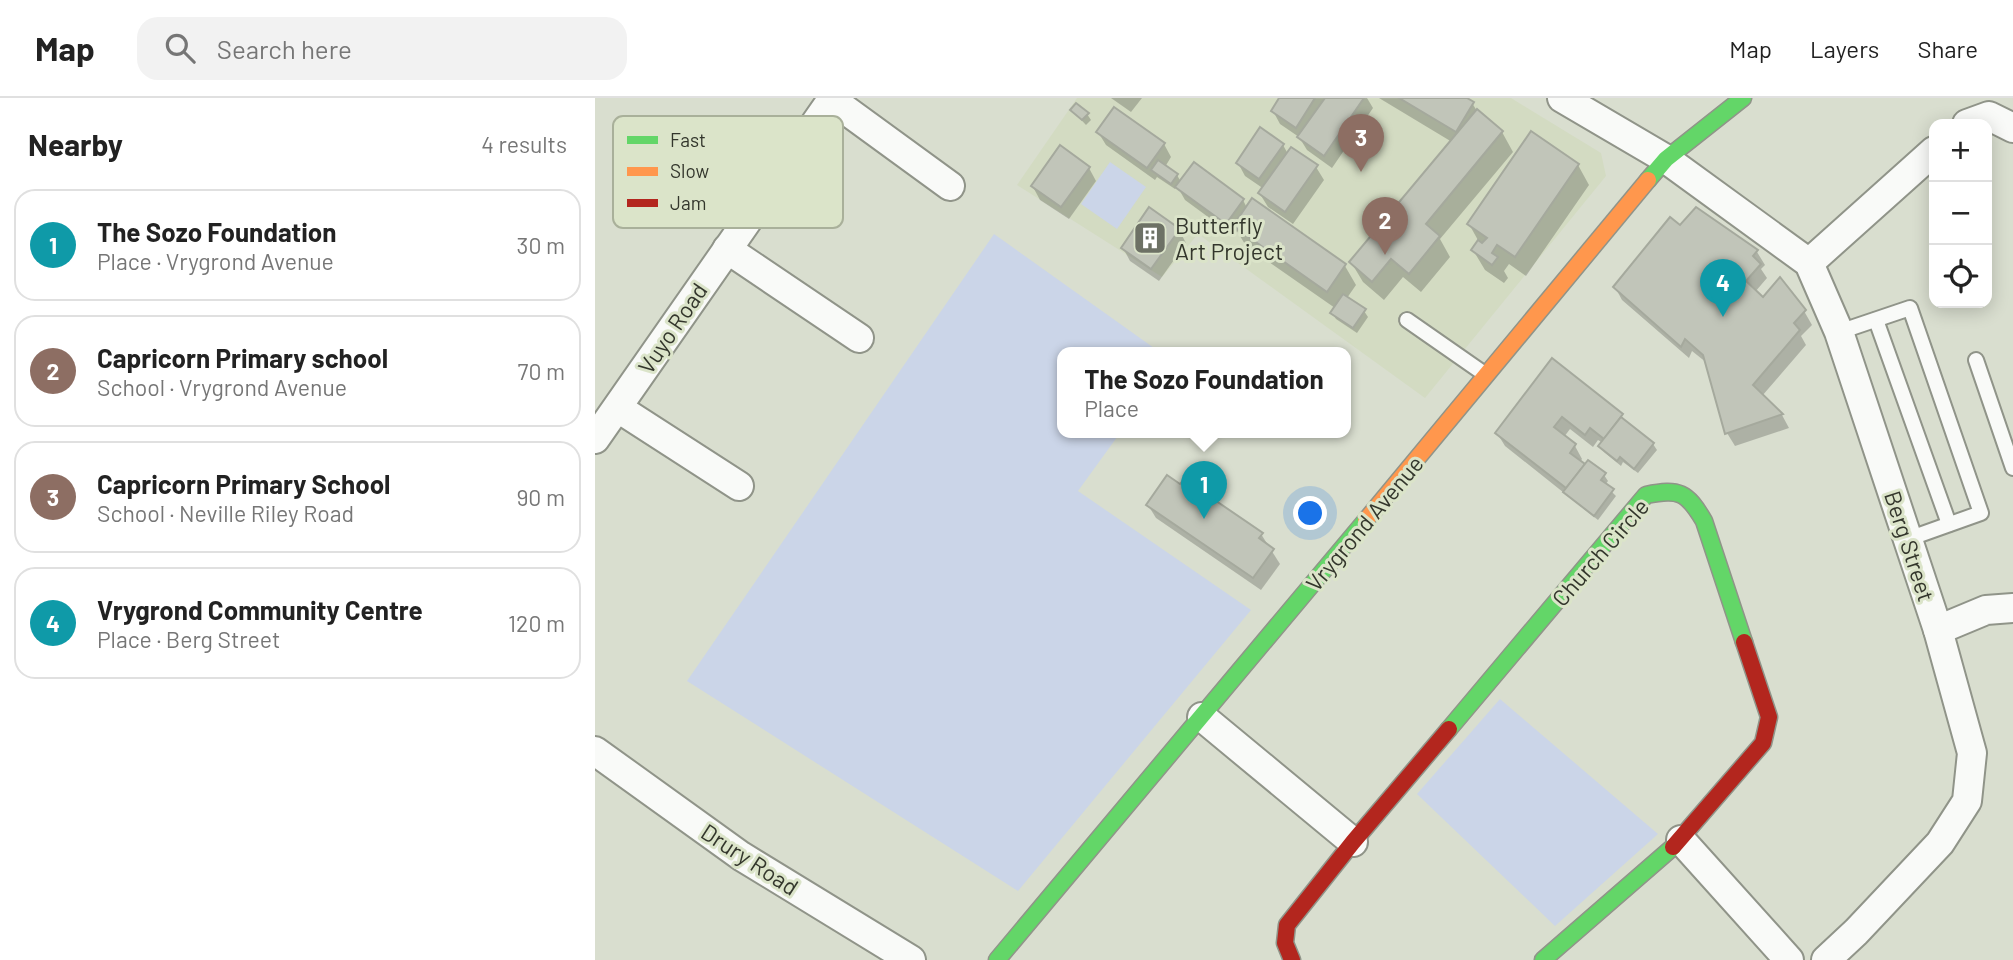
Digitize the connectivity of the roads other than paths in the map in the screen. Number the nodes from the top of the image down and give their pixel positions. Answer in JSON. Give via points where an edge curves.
{"nodes":[{"id":1,"x":1562,"y":98,"type":"edge"},
{"id":2,"x":1743,"y":98,"type":"edge"},
{"id":3,"x":832,"y":99,"type":"edge"},
{"id":4,"x":820,"y":116,"type":"edge"},
{"id":5,"x":1981,"y":119,"type":"edge"},
{"id":6,"x":2013,"y":128,"type":"edge"},
{"id":7,"x":1929,"y":155,"type":"edge"},
{"id":8,"x":1666,"y":159,"type":"junction"},
{"id":9,"x":950,"y":186,"type":"dead end"},
{"id":10,"x":742,"y":228,"type":"edge"},
{"id":11,"x":727,"y":249,"type":"junction"},
{"id":12,"x":1809,"y":263,"type":"junction"},
{"id":13,"x":1407,"y":320,"type":"dead end"},
{"id":14,"x":1876,"y":320,"type":"junction"},
{"id":15,"x":1839,"y":332,"type":"junction"},
{"id":16,"x":859,"y":338,"type":"dead end"},
{"id":17,"x":1976,"y":360,"type":"dead end"},
{"id":18,"x":1487,"y":375,"type":"junction"},
{"id":19,"x":618,"y":408,"type":"junction"},
{"id":20,"x":595,"y":439,"type":"edge"},
{"id":21,"x":2013,"y":468,"type":"edge"},
{"id":22,"x":739,"y":486,"type":"dead end"},
{"id":23,"x":1949,"y":524,"type":"junction"},
{"id":24,"x":1907,"y":539,"type":"junction"},
{"id":25,"x":2013,"y":607,"type":"edge"},
{"id":26,"x":1938,"y":630,"type":"junction"},
{"id":27,"x":1202,"y":718,"type":"junction"},
{"id":28,"x":595,"y":751,"type":"edge"},
{"id":29,"x":1681,"y":840,"type":"junction"},
{"id":30,"x":1353,"y":842,"type":"junction"},
{"id":31,"x":911,"y":960,"type":"edge"},
{"id":32,"x":997,"y":960,"type":"edge"},
{"id":33,"x":1292,"y":960,"type":"edge"},
{"id":34,"x":1543,"y":960,"type":"edge"},
{"id":35,"x":1789,"y":960,"type":"edge"},
{"id":36,"x":1826,"y":960,"type":"edge"}],
"edges":[{"from":1,"to":8,"type":"street"},
{"from":2,"to":8,"type":"street","name":"Vrygrond Avenue"},
{"from":3,"to":4,"type":"street","name":"Vuyo Road"},
{"from":3,"to":9,"type":"street","name":"Vuyo Road"},
{"from":5,"to":6,"type":"street","via":[[1989,116]]},
{"from":7,"to":12,"type":"street"},
{"from":8,"to":12,"type":"street"},
{"from":8,"to":18,"type":"street","name":"Vrygrond Avenue"},
{"from":10,"to":11,"type":"street","name":"Vuyo Road"},
{"from":11,"to":16,"type":"street"},
{"from":11,"to":19,"type":"street","name":"Vuyo Road"},
{"from":12,"to":15,"type":"street","name":"Berg Street"},
{"from":13,"to":18,"type":"lane"},
{"from":14,"to":15,"type":"lane"},
{"from":14,"to":23,"type":"lane"},
{"from":14,"to":23,"type":"lane","via":[[1910,308],[1981,513]]},
{"from":15,"to":24,"type":"street","name":"Berg Street"},
{"from":17,"to":21,"type":"lane"},
{"from":18,"to":27,"type":"street","name":"Vrygrond Avenue"},
{"from":19,"to":20,"type":"street","name":"Vuyo Road"},
{"from":19,"to":22,"type":"street"},
{"from":23,"to":24,"type":"lane"},
{"from":24,"to":26,"type":"street","name":"Berg Street"},
{"from":25,"to":26,"type":"street","via":[[1986,610]]},
{"from":26,"to":36,"type":"street","name":"Berg Street","via":[[1972,752],[1966,802],[1940,843]]},
{"from":27,"to":30,"type":"street"},
{"from":27,"to":32,"type":"street","name":"Vrygrond Avenue"},
{"from":28,"to":31,"type":"street","name":"Drury Road","via":[[741,856]]},
{"from":29,"to":30,"type":"street","name":"Church Circle","via":[[1757,752],[1769,717],[1703,521],[1686,495],[1670,489],[1646,495]]},
{"from":29,"to":34,"type":"street","name":"Church Circle"},
{"from":29,"to":35,"type":"street"},
{"from":30,"to":33,"type":"street","name":"Church Circle","via":[[1287,925],[1285,943]]}]}
